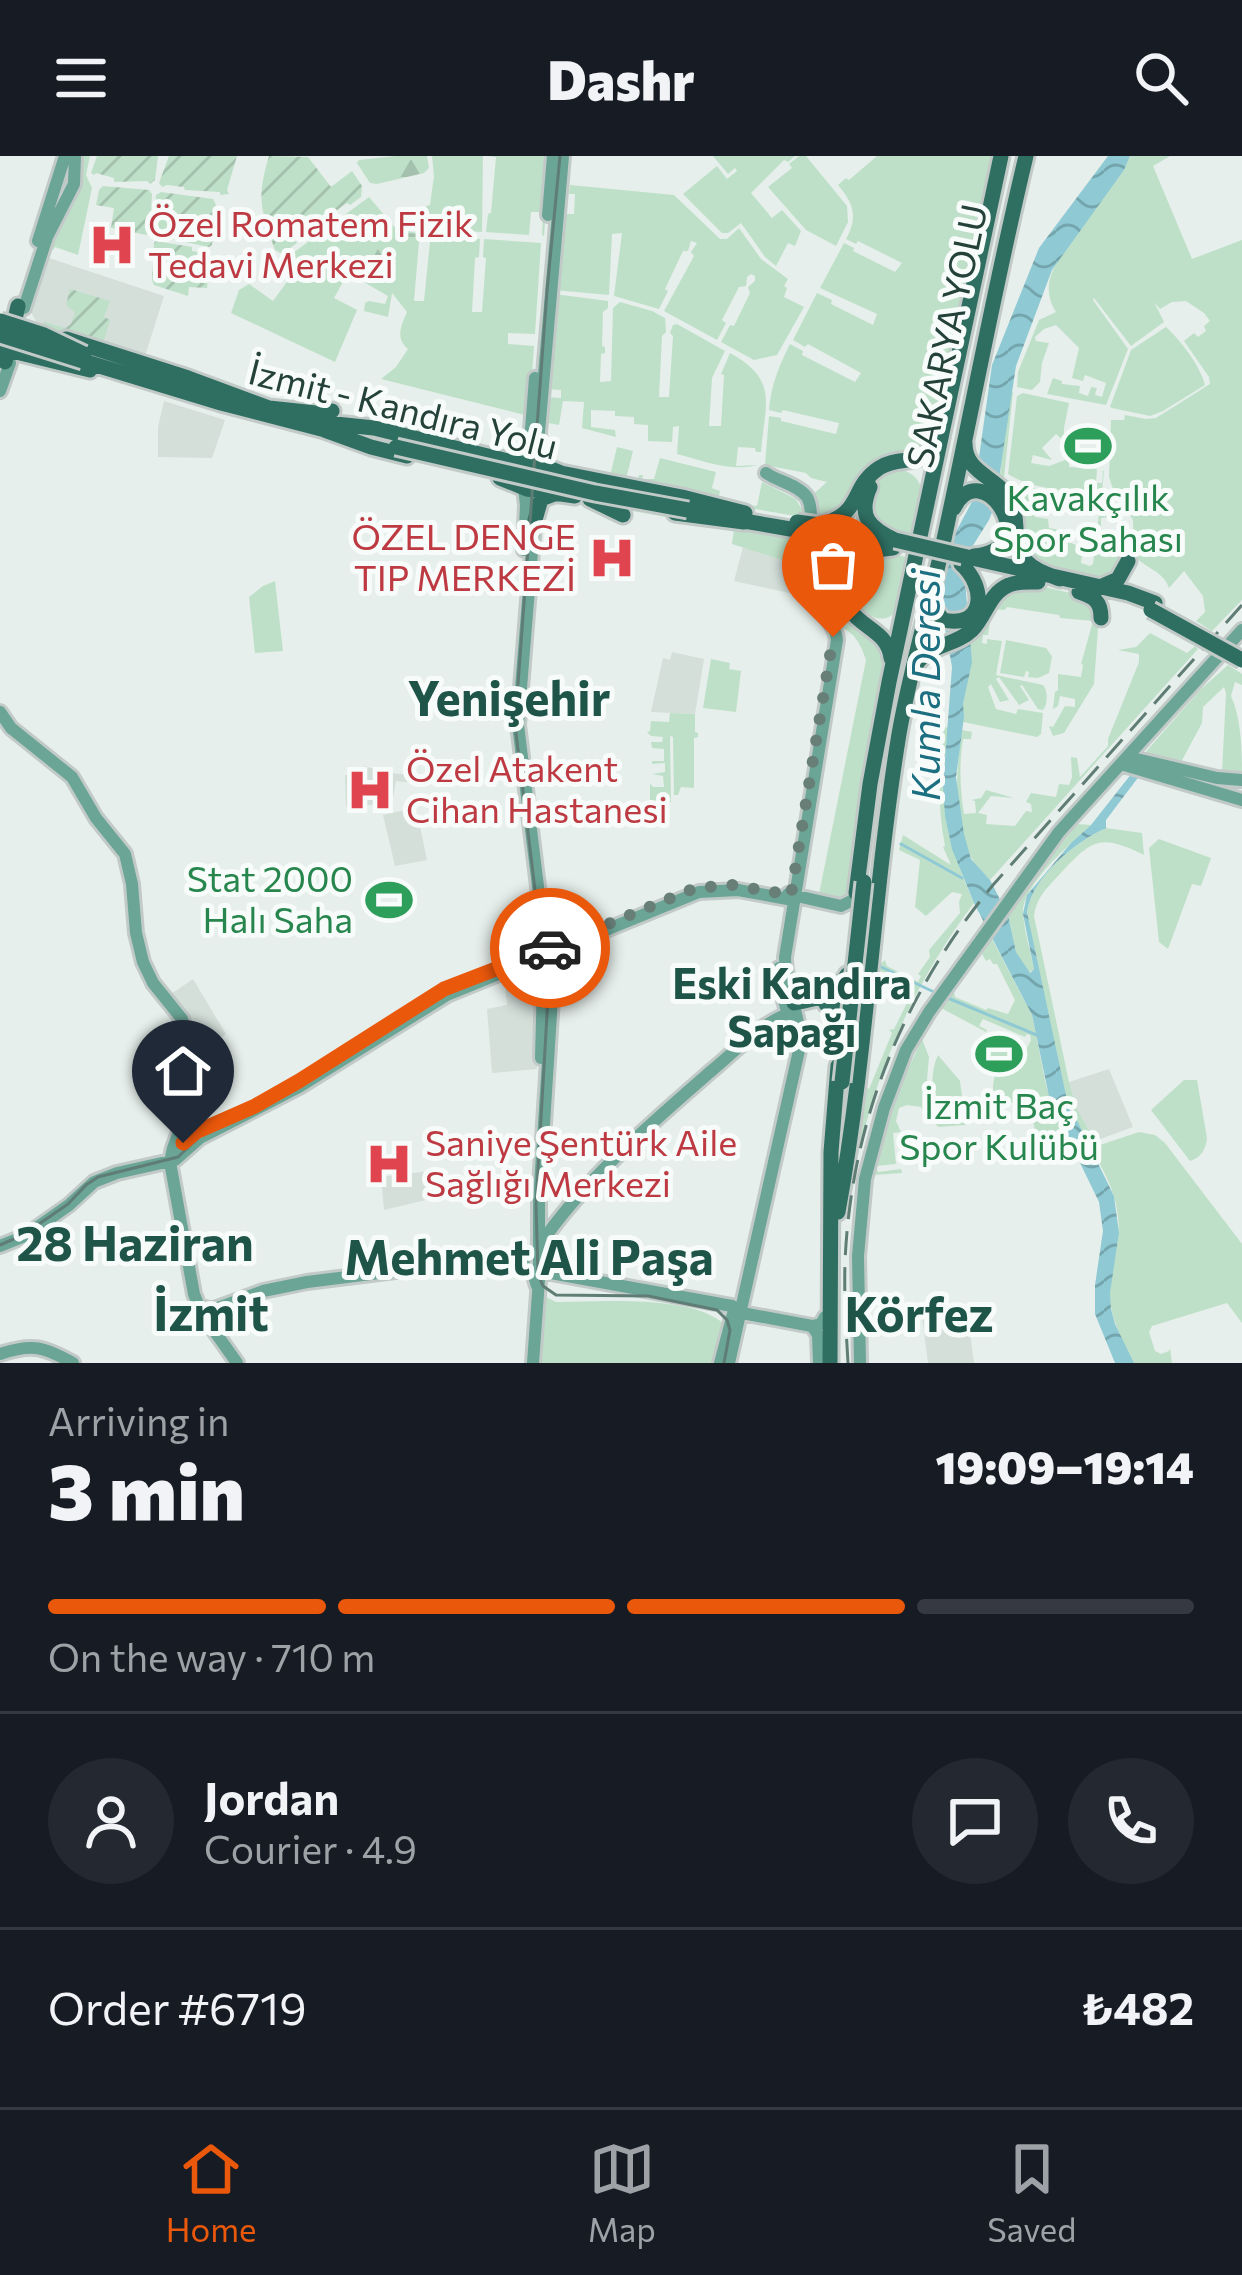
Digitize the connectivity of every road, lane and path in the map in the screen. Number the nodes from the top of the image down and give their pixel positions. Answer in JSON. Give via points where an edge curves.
{"nodes":[{"id":1,"x":65,"y":156,"type":"edge"},
{"id":2,"x":75,"y":156,"type":"edge"},
{"id":3,"x":553,"y":156,"type":"edge"},
{"id":4,"x":563,"y":156,"type":"edge"},
{"id":5,"x":1012,"y":156,"type":"edge"},
{"id":6,"x":66,"y":182,"type":"junction"},
{"id":7,"x":995,"y":252,"type":"junction"},
{"id":8,"x":988,"y":323,"type":"junction"},
{"id":9,"x":9,"y":337,"type":"edge"},
{"id":10,"x":952,"y":380,"type":"junction"},
{"id":11,"x":0,"y":391,"type":"edge"},
{"id":12,"x":268,"y":412,"type":"junction"},
{"id":13,"x":968,"y":417,"type":"junction"},
{"id":14,"x":327,"y":421,"type":"junction"},
{"id":15,"x":534,"y":443,"type":"junction"},
{"id":16,"x":542,"y":467,"type":"junction"},
{"id":17,"x":566,"y":474,"type":"junction"},
{"id":18,"x":520,"y":483,"type":"junction"},
{"id":19,"x":558,"y":492,"type":"junction"},
{"id":20,"x":997,"y":493,"type":"junction"},
{"id":21,"x":590,"y":499,"type":"junction"},
{"id":22,"x":622,"y":515,"type":"dead end"},
{"id":23,"x":744,"y":517,"type":"junction"},
{"id":24,"x":923,"y":518,"type":"junction"},
{"id":25,"x":947,"y":528,"type":"junction"},
{"id":26,"x":818,"y":529,"type":"junction"},
{"id":27,"x":894,"y":544,"type":"junction"},
{"id":28,"x":962,"y":560,"type":"junction"},
{"id":29,"x":1128,"y":560,"type":"dead end"},
{"id":30,"x":936,"y":577,"type":"junction"},
{"id":31,"x":1038,"y":582,"type":"junction"},
{"id":32,"x":909,"y":583,"type":"junction"},
{"id":33,"x":1060,"y":583,"type":"junction"},
{"id":34,"x":1088,"y":585,"type":"junction"},
{"id":35,"x":1153,"y":606,"type":"junction"},
{"id":36,"x":1101,"y":618,"type":"dead end"},
{"id":37,"x":969,"y":625,"type":"junction"},
{"id":38,"x":1242,"y":634,"type":"edge"},
{"id":39,"x":1242,"y":656,"type":"edge"},
{"id":40,"x":912,"y":674,"type":"junction"},
{"id":41,"x":889,"y":682,"type":"junction"},
{"id":42,"x":0,"y":712,"type":"edge"},
{"id":43,"x":879,"y":736,"type":"junction"},
{"id":44,"x":1137,"y":763,"type":"junction"},
{"id":45,"x":1197,"y":773,"type":"junction"},
{"id":46,"x":893,"y":774,"type":"junction"},
{"id":47,"x":1214,"y":777,"type":"junction"},
{"id":48,"x":1167,"y":779,"type":"junction"},
{"id":49,"x":1242,"y":780,"type":"edge"},
{"id":50,"x":1225,"y":796,"type":"junction"},
{"id":51,"x":1242,"y":800,"type":"edge"},
{"id":52,"x":874,"y":836,"type":"junction"},
{"id":53,"x":792,"y":897,"type":"junction"},
{"id":54,"x":855,"y":899,"type":"junction"},
{"id":55,"x":979,"y":949,"type":"junction"},
{"id":56,"x":543,"y":954,"type":"junction"},
{"id":57,"x":849,"y":954,"type":"junction"},
{"id":58,"x":871,"y":954,"type":"junction"},
{"id":59,"x":515,"y":967,"type":"junction"},
{"id":60,"x":847,"y":975,"type":"junction"},
{"id":61,"x":869,"y":981,"type":"junction"},
{"id":62,"x":543,"y":988,"type":"junction"},
{"id":63,"x":948,"y":991,"type":"junction"},
{"id":64,"x":867,"y":1000,"type":"junction"},
{"id":65,"x":796,"y":1006,"type":"junction"},
{"id":66,"x":864,"y":1025,"type":"junction"},
{"id":67,"x":842,"y":1026,"type":"junction"},
{"id":68,"x":181,"y":1126,"type":"junction"},
{"id":69,"x":198,"y":1135,"type":"junction"},
{"id":70,"x":171,"y":1158,"type":"junction"},
{"id":71,"x":834,"y":1212,"type":"junction"},
{"id":72,"x":538,"y":1240,"type":"junction"},
{"id":73,"x":0,"y":1242,"type":"edge"},
{"id":74,"x":830,"y":1248,"type":"junction"},
{"id":75,"x":524,"y":1264,"type":"junction"},
{"id":76,"x":540,"y":1270,"type":"junction"},
{"id":77,"x":537,"y":1292,"type":"junction"},
{"id":78,"x":198,"y":1305,"type":"junction"},
{"id":79,"x":216,"y":1309,"type":"junction"},
{"id":80,"x":738,"y":1310,"type":"junction"},
{"id":81,"x":818,"y":1322,"type":"junction"},
{"id":82,"x":217,"y":1333,"type":"junction"},
{"id":83,"x":0,"y":1355,"type":"edge"},
{"id":84,"x":826,"y":1361,"type":"edge"},
{"id":85,"x":71,"y":1363,"type":"edge"},
{"id":86,"x":237,"y":1363,"type":"edge"},
{"id":87,"x":533,"y":1363,"type":"edge"},
{"id":88,"x":719,"y":1363,"type":"edge"},
{"id":89,"x":729,"y":1363,"type":"edge"},
{"id":90,"x":863,"y":1363,"type":"edge"}],
"edges":[{"from":1,"to":6,"type":"main road"},
{"from":2,"to":6,"type":"main road"},
{"from":3,"to":15,"type":"main road"},
{"from":4,"to":15,"type":"main road"},
{"from":5,"to":7,"type":"highway","name":"SAKARYA YOLU"},
{"from":5,"to":8,"type":"highway"},
{"from":5,"to":10,"type":"highway","via":[[988,213]]},
{"from":5,"to":52,"type":"highway","via":[[890,709]]},
{"from":6,"to":9,"type":"main road"},
{"from":7,"to":8,"type":"highway"},
{"from":7,"to":52,"type":"highway","name":"SAKARYA YOLU"},
{"from":8,"to":13,"type":"highway"},
{"from":9,"to":11,"type":"main road"},
{"from":9,"to":12,"type":"highway","via":[[202,403]]},
{"from":9,"to":12,"type":"highway","via":[[84,346]]},
{"from":9,"to":12,"type":"highway","name":"İzmit - Kandıra Yolu","bridge":true,"via":[[44,334],[84,357]]},
{"from":10,"to":24,"type":"highway"},
{"from":10,"to":26,"type":"highway","via":[[930,451],[881,467],[846,514]]},
{"from":12,"to":14,"type":"highway","name":"İzmit - Kandıra Yolu"},
{"from":13,"to":20,"type":"highway","via":[[966,456]]},
{"from":13,"to":25,"type":"highway"},
{"from":14,"to":18,"type":"highway","via":[[371,448]]},
{"from":14,"to":23,"type":"highway","name":"İzmit - Kandıra Yolu","bridge":true,"via":[[580,490]]},
{"from":15,"to":16,"type":"main road"},
{"from":15,"to":17,"type":"highway"},
{"from":15,"to":18,"type":"highway","via":[[522,456]]},
{"from":16,"to":17,"type":"highway"},
{"from":16,"to":18,"type":"highway","via":[[545,478]]},
{"from":17,"to":19,"type":"highway","via":[[550,482]]},
{"from":17,"to":23,"type":"highway"},
{"from":18,"to":19,"type":"highway"},
{"from":18,"to":19,"type":"highway","via":[[541,499]]},
{"from":18,"to":56,"type":"main road","via":[[518,725]]},
{"from":19,"to":21,"type":"highway"},
{"from":20,"to":25,"type":"highway","via":[[966,493]]},
{"from":20,"to":28,"type":"highway","via":[[1003,542]]},
{"from":20,"to":33,"type":"highway","via":[[1013,506],[1022,557]]},
{"from":21,"to":22,"type":"highway"},
{"from":21,"to":23,"type":"highway"},
{"from":23,"to":26,"type":"highway","name":"İzmit - Kandıra Yolu","bridge":true},
{"from":24,"to":27,"type":"highway","via":[[919,474],[902,467],[878,477],[866,516]]},
{"from":24,"to":32,"type":"highway"},
{"from":25,"to":30,"type":"highway"},
{"from":26,"to":27,"type":"highway","name":"İzmit - Kandıra Yolu"},
{"from":26,"to":41,"type":"highway","via":[[836,553],[848,606],[889,646]]},
{"from":27,"to":28,"type":"highway","name":"İzmit - Kandıra Yolu","bridge":true},
{"from":27,"to":32,"type":"highway","via":[[854,563],[853,602],[884,622],[898,612]]},
{"from":28,"to":31,"type":"highway"},
{"from":28,"to":33,"type":"highway"},
{"from":28,"to":37,"type":"highway","via":[[979,589]]},
{"from":29,"to":34,"type":"highway","via":[[1113,584]]},
{"from":30,"to":37,"type":"highway","via":[[936,612]]},
{"from":30,"to":40,"type":"highway"},
{"from":31,"to":33,"type":"highway"},
{"from":31,"to":37,"type":"highway","via":[[1002,589]]},
{"from":32,"to":41,"type":"highway"},
{"from":33,"to":34,"type":"highway"},
{"from":33,"to":35,"type":"highway"},
{"from":33,"to":36,"type":"highway","via":[[1096,599]]},
{"from":34,"to":35,"type":"highway"},
{"from":35,"to":39,"type":"highway","bridge":true},
{"from":37,"to":40,"type":"highway","via":[[926,652]]},
{"from":38,"to":44,"type":"main road"},
{"from":40,"to":46,"type":"highway"},
{"from":41,"to":43,"type":"highway"},
{"from":42,"to":68,"type":"main road","via":[[72,776],[123,850],[143,962],[182,1019],[196,1064]]},
{"from":43,"to":52,"type":"highway"},
{"from":43,"to":54,"type":"highway"},
{"from":44,"to":45,"type":"main road"},
{"from":44,"to":48,"type":"main road"},
{"from":44,"to":55,"type":"main road","via":[[1059,832]]},
{"from":45,"to":47,"type":"main road"},
{"from":45,"to":48,"type":"main road"},
{"from":46,"to":52,"type":"highway"},
{"from":46,"to":58,"type":"highway"},
{"from":47,"to":49,"type":"main road"},
{"from":47,"to":50,"type":"main road"},
{"from":48,"to":50,"type":"main road"},
{"from":50,"to":51,"type":"main road"},
{"from":52,"to":71,"type":"highway","bridge":true},
{"from":53,"to":53,"type":"main road","via":[[837,640],[809,586],[810,508],[805,495],[764,475],[803,498],[806,590],[833,637]]},
{"from":53,"to":54,"type":"main road","via":[[841,905]]},
{"from":53,"to":56,"type":"main road","via":[[732,885],[695,888]]},
{"from":53,"to":65,"type":"main road"},
{"from":54,"to":57,"type":"highway"},
{"from":55,"to":63,"type":"main road"},
{"from":55,"to":63,"type":"main road"},
{"from":56,"to":59,"type":"main road"},
{"from":56,"to":62,"type":"main road"},
{"from":56,"to":69,"type":"main road","via":[[444,989]]},
{"from":56,"to":72,"type":"main road","via":[[552,1000]]},
{"from":57,"to":58,"type":"highway"},
{"from":57,"to":60,"type":"highway"},
{"from":58,"to":61,"type":"highway"},
{"from":59,"to":62,"type":"main road","via":[[535,967]]},
{"from":59,"to":69,"type":"main road","via":[[447,995],[257,1111]]},
{"from":60,"to":61,"type":"highway"},
{"from":60,"to":65,"type":"highway"},
{"from":60,"to":65,"type":"highway","via":[[834,993]]},
{"from":61,"to":64,"type":"highway"},
{"from":62,"to":72,"type":"main road"},
{"from":63,"to":90,"type":"main road","via":[[898,1069],[869,1161],[858,1256]]},
{"from":64,"to":65,"type":"highway"},
{"from":64,"to":66,"type":"highway"},
{"from":65,"to":67,"type":"highway","via":[[839,1011]]},
{"from":65,"to":72,"type":"main road","via":[[621,1153]]},
{"from":65,"to":80,"type":"main road","via":[[798,1055]]},
{"from":66,"to":67,"type":"highway","via":[[853,1019]]},
{"from":66,"to":71,"type":"highway"},
{"from":67,"to":71,"type":"highway"},
{"from":68,"to":69,"type":"main road"},
{"from":68,"to":70,"type":"main road"},
{"from":69,"to":70,"type":"main road"},
{"from":70,"to":73,"type":"main road","via":[[94,1182],[25,1236]]},
{"from":70,"to":78,"type":"main road"},
{"from":71,"to":74,"type":"highway"},
{"from":71,"to":84,"type":"highway"},
{"from":72,"to":75,"type":"main road"},
{"from":72,"to":76,"type":"main road"},
{"from":74,"to":81,"type":"highway"},
{"from":74,"to":84,"type":"highway"},
{"from":75,"to":77,"type":"main road"},
{"from":75,"to":79,"type":"main road","via":[[459,1263],[303,1282]]},
{"from":76,"to":77,"type":"main road"},
{"from":76,"to":80,"type":"main road"},
{"from":77,"to":87,"type":"main road"},
{"from":78,"to":79,"type":"main road"},
{"from":78,"to":82,"type":"main road"},
{"from":79,"to":82,"type":"main road"},
{"from":80,"to":81,"type":"main road"},
{"from":80,"to":88,"type":"main road"},
{"from":80,"to":89,"type":"main road"},
{"from":81,"to":84,"type":"main road"},
{"from":82,"to":86,"type":"main road"},
{"from":83,"to":85,"type":"main road","via":[[35,1348]]}]}
